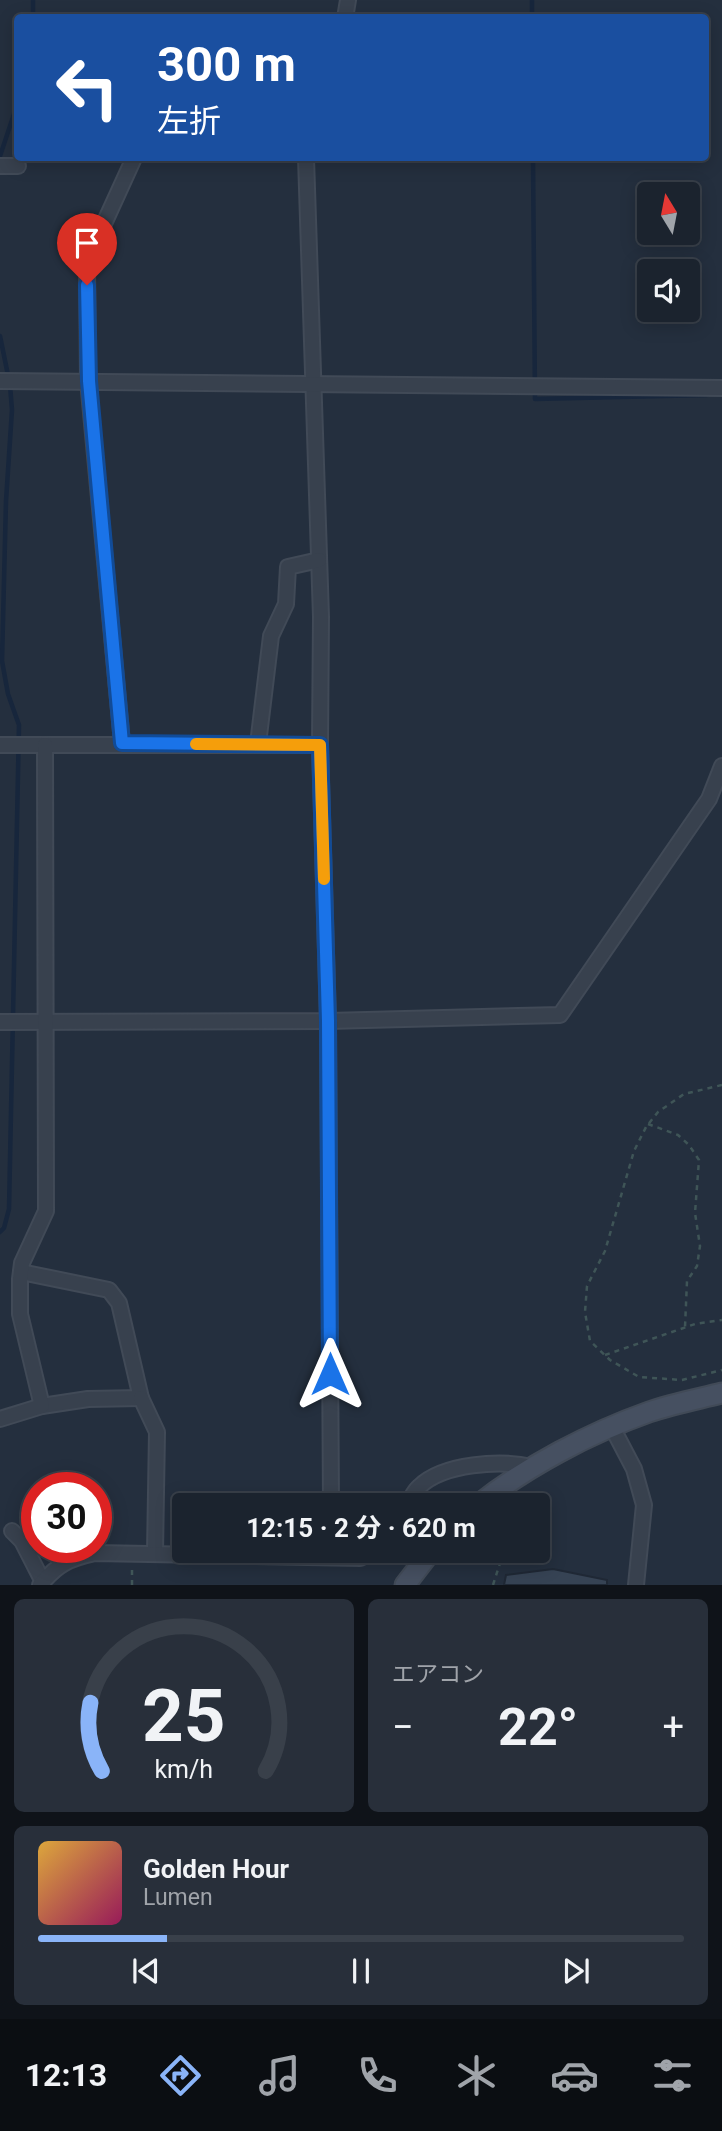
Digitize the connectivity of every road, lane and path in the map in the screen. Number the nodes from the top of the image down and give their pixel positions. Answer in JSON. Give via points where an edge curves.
{"nodes":[{"id":1,"x":133,"y":161,"type":"edge"},
{"id":2,"x":306,"y":161,"type":"edge"},
{"id":3,"x":0,"y":166,"type":"edge"},
{"id":4,"x":18,"y":166,"type":"dead end"},
{"id":5,"x":0,"y":381,"type":"edge"},
{"id":6,"x":89,"y":381,"type":"junction"},
{"id":7,"x":314,"y":383,"type":"junction"},
{"id":8,"x":722,"y":388,"type":"edge"},
{"id":9,"x":319,"y":560,"type":"junction"},
{"id":10,"x":122,"y":743,"type":"junction"},
{"id":11,"x":258,"y":744,"type":"junction"},
{"id":12,"x":0,"y":745,"type":"edge"},
{"id":13,"x":320,"y":745,"type":"junction"},
{"id":14,"x":45,"y":746,"type":"junction"},
{"id":15,"x":722,"y":766,"type":"edge"},
{"id":16,"x":328,"y":1021,"type":"junction"},
{"id":17,"x":0,"y":1022,"type":"edge"},
{"id":18,"x":44,"y":1022,"type":"junction"},
{"id":19,"x":722,"y":1085,"type":"edge"},
{"id":20,"x":649,"y":1124,"type":"junction"},
{"id":21,"x":21,"y":1272,"type":"junction"},
{"id":22,"x":722,"y":1320,"type":"edge"},
{"id":23,"x":685,"y":1327,"type":"junction"},
{"id":24,"x":604,"y":1355,"type":"junction"},
{"id":25,"x":722,"y":1370,"type":"edge"},
{"id":26,"x":722,"y":1392,"type":"edge"},
{"id":27,"x":141,"y":1398,"type":"junction"},
{"id":28,"x":42,"y":1406,"type":"junction"},
{"id":29,"x":0,"y":1419,"type":"edge"},
{"id":30,"x":612,"y":1427,"type":"junction"},
{"id":31,"x":532,"y":1467,"type":"junction"},
{"id":32,"x":331,"y":1493,"type":"edge"},
{"id":33,"x":415,"y":1493,"type":"edge"},
{"id":34,"x":492,"y":1493,"type":"edge"},
{"id":35,"x":12,"y":1531,"type":"dead end"},
{"id":36,"x":155,"y":1553,"type":"junction"},
{"id":37,"x":172,"y":1553,"type":"edge"},
{"id":38,"x":422,"y":1563,"type":"edge"},
{"id":39,"x":500,"y":1563,"type":"edge"},
{"id":40,"x":41,"y":1583,"type":"edge"},
{"id":41,"x":405,"y":1585,"type":"edge"},
{"id":42,"x":493,"y":1585,"type":"edge"},
{"id":43,"x":636,"y":1585,"type":"edge"}],
"edges":[{"from":1,"to":6,"type":"street","via":[[87,261]]},
{"from":2,"to":7,"type":"street"},
{"from":3,"to":4,"type":"street"},
{"from":5,"to":6,"type":"street"},
{"from":6,"to":7,"type":"street"},
{"from":6,"to":10,"type":"street"},
{"from":7,"to":8,"type":"street"},
{"from":7,"to":9,"type":"street"},
{"from":9,"to":11,"type":"street","via":[[288,567],[286,604],[271,636]]},
{"from":9,"to":13,"type":"street"},
{"from":10,"to":11,"type":"street"},
{"from":10,"to":14,"type":"street"},
{"from":11,"to":13,"type":"street"},
{"from":12,"to":14,"type":"street"},
{"from":13,"to":16,"type":"street"},
{"from":14,"to":18,"type":"street"},
{"from":15,"to":16,"type":"street","via":[[709,799],[560,1015]]},
{"from":16,"to":18,"type":"street"},
{"from":16,"to":32,"type":"street"},
{"from":17,"to":18,"type":"street"},
{"from":18,"to":21,"type":"street","via":[[46,1211]]},
{"from":19,"to":20,"type":"path","via":[[684,1094]]},
{"from":20,"to":23,"type":"path","via":[[678,1135],[699,1160],[695,1213],[700,1246],[697,1266],[687,1281]]},
{"from":20,"to":24,"type":"path","via":[[635,1151],[605,1251],[587,1286],[590,1341]]},
{"from":21,"to":27,"type":"street","via":[[108,1290],[119,1303]]},
{"from":21,"to":28,"type":"street","via":[[20,1314]]},
{"from":22,"to":23,"type":"path"},
{"from":23,"to":24,"type":"path"},
{"from":24,"to":25,"type":"path","via":[[639,1377],[682,1380]]},
{"from":26,"to":30,"type":"street"},
{"from":27,"to":28,"type":"street"},
{"from":27,"to":36,"type":"street","via":[[157,1432]]},
{"from":28,"to":29,"type":"street"},
{"from":30,"to":31,"type":"street"},
{"from":30,"to":43,"type":"street","via":[[634,1469],[643,1505]]},
{"from":31,"to":33,"type":"street","via":[[468,1466],[441,1473]]},
{"from":31,"to":34,"type":"street"},
{"from":35,"to":40,"type":"street","via":[[22,1541]]},
{"from":36,"to":37,"type":"street"},
{"from":36,"to":40,"type":"street","via":[[76,1557],[57,1565]]},
{"from":38,"to":41,"type":"street"},
{"from":39,"to":42,"type":"path"}]}
